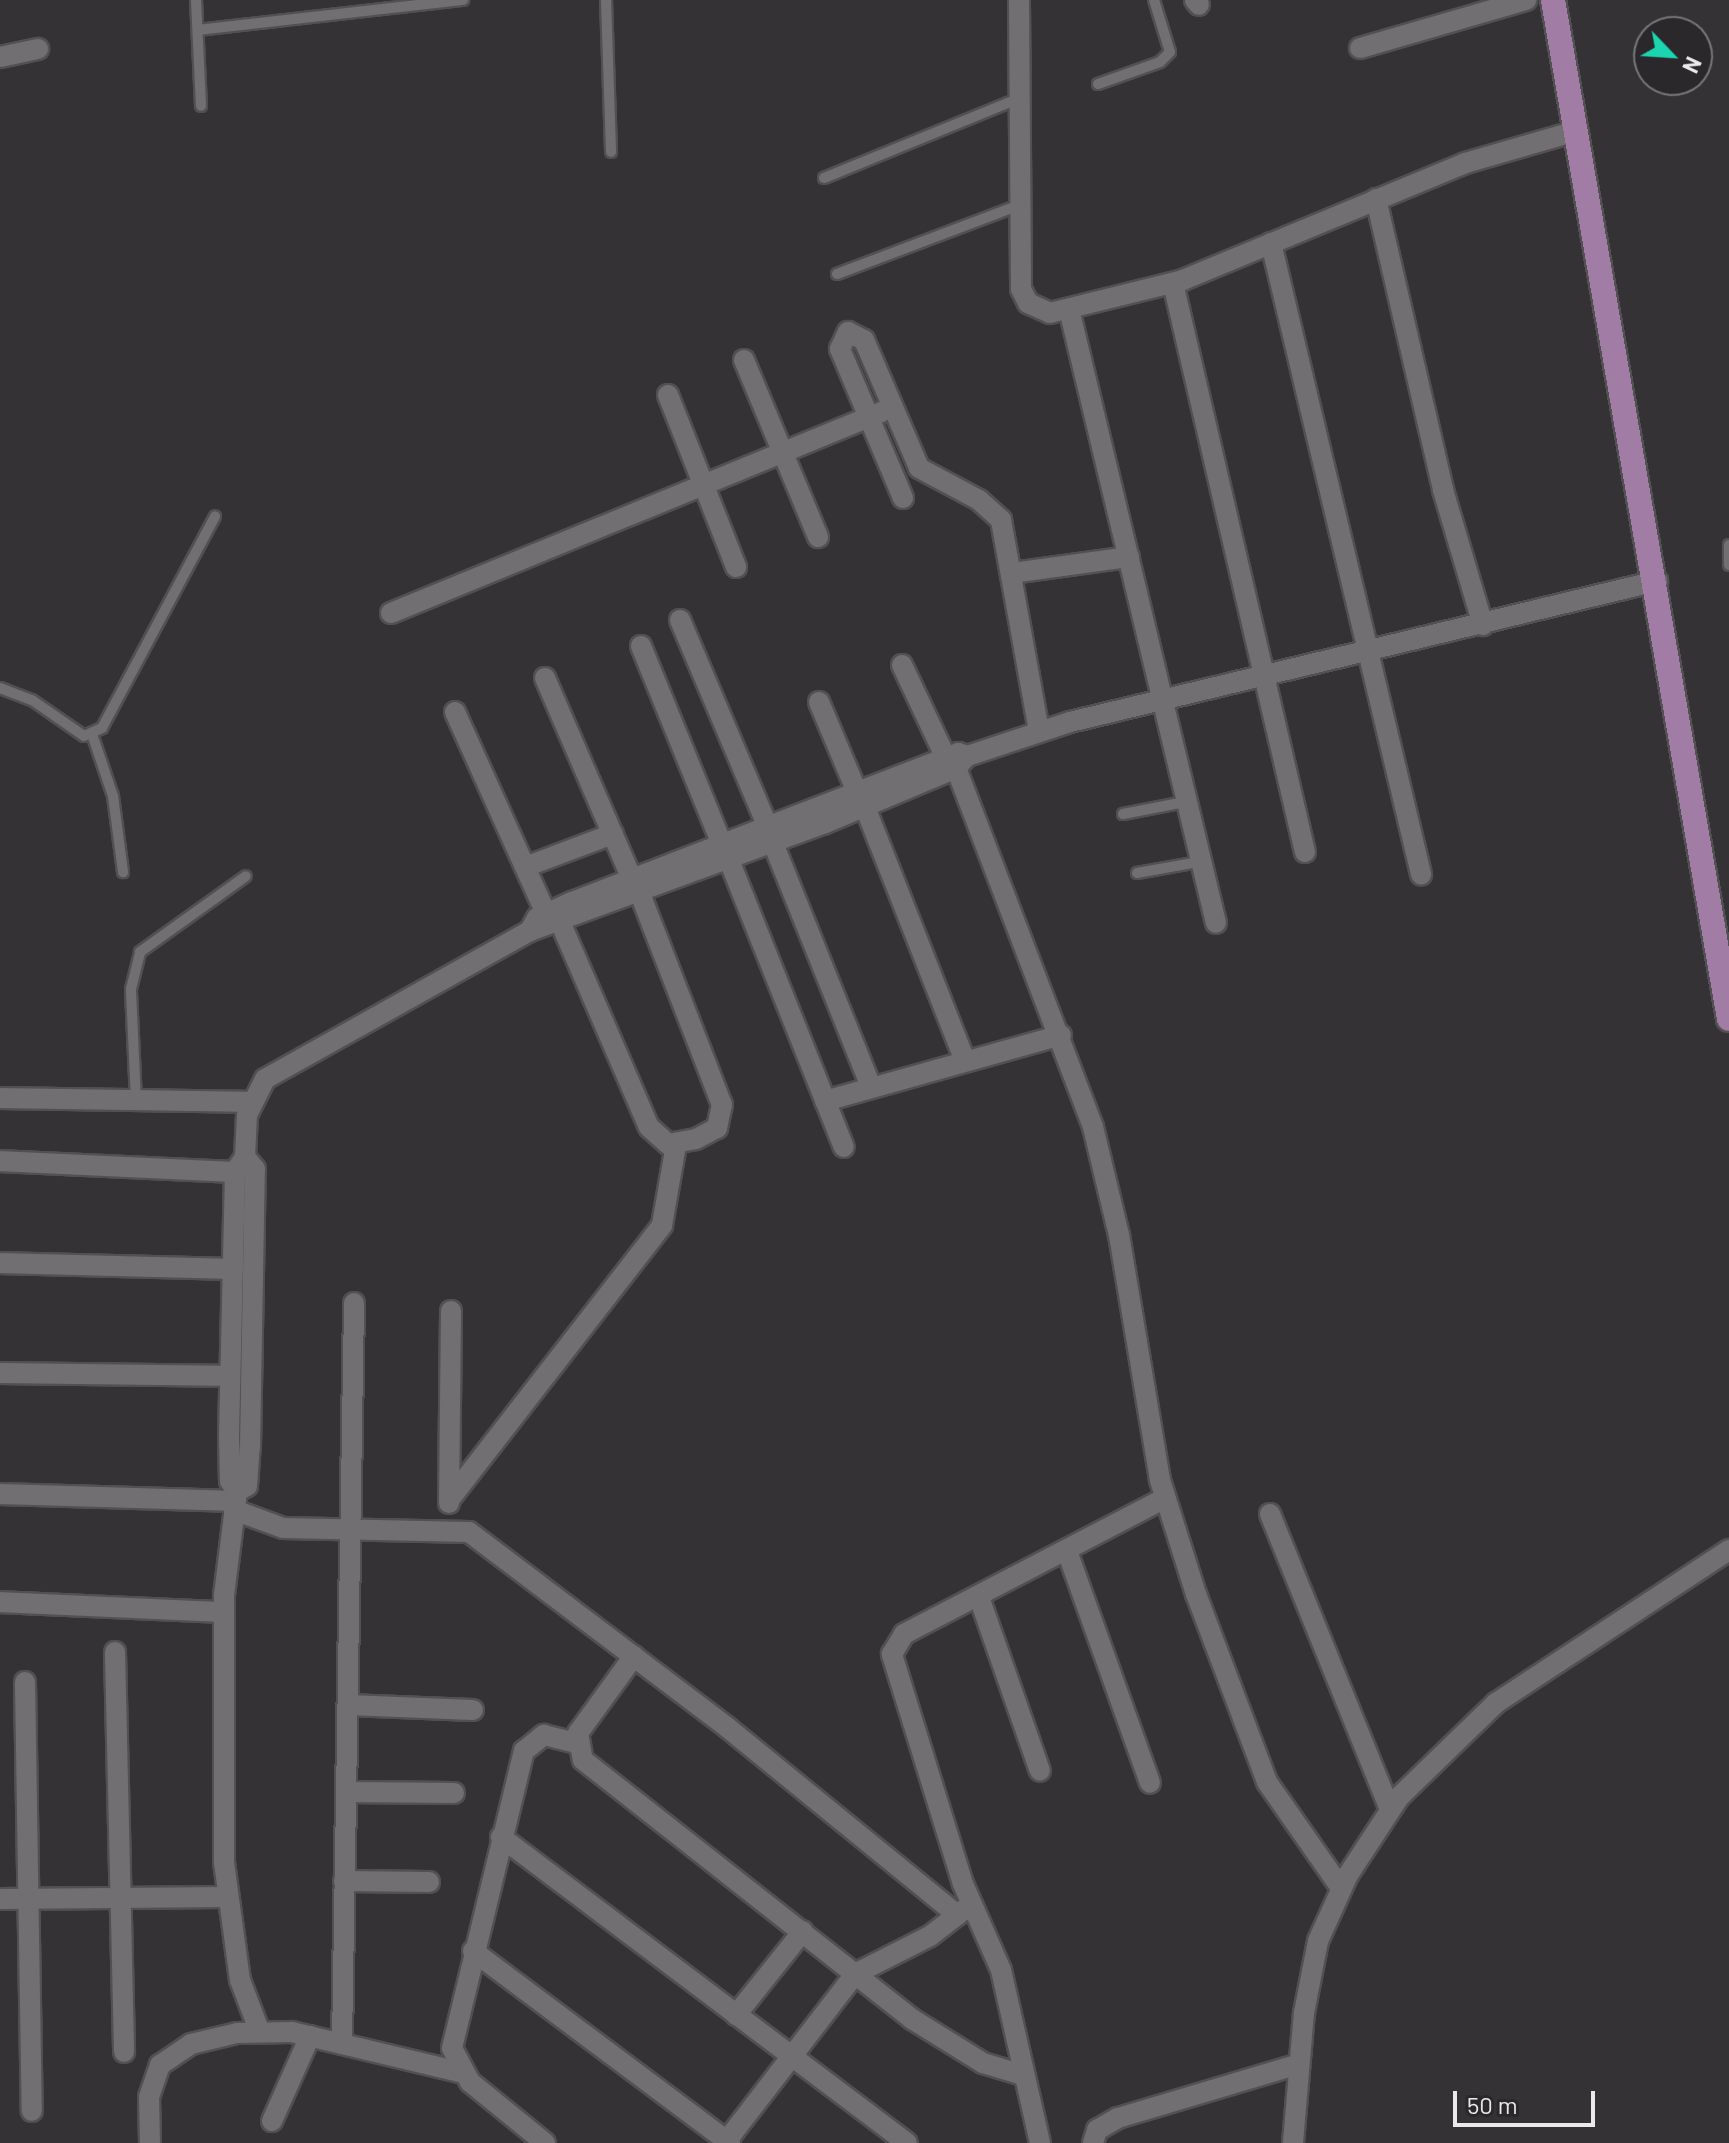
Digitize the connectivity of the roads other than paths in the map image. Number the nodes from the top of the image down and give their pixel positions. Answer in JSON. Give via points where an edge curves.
{"nodes":[{"id":1,"x":196,"y":0,"type":"edge"},
{"id":2,"x":463,"y":0,"type":"edge"},
{"id":3,"x":606,"y":0,"type":"edge"},
{"id":4,"x":1019,"y":0,"type":"edge"},
{"id":5,"x":1154,"y":0,"type":"edge"},
{"id":6,"x":1526,"y":0,"type":"edge"},
{"id":7,"x":1553,"y":0,"type":"edge"},
{"id":8,"x":198,"y":30,"type":"junction"},
{"id":9,"x":1360,"y":48,"type":"dead end"},
{"id":10,"x":38,"y":49,"type":"dead end"},
{"id":11,"x":0,"y":57,"type":"edge"},
{"id":12,"x":1098,"y":84,"type":"dead end"},
{"id":13,"x":1020,"y":98,"type":"junction"},
{"id":14,"x":201,"y":106,"type":"dead end"},
{"id":15,"x":1576,"y":131,"type":"junction"},
{"id":16,"x":611,"y":152,"type":"dead end"},
{"id":17,"x":824,"y":178,"type":"dead end"},
{"id":18,"x":1376,"y":199,"type":"junction"},
{"id":19,"x":1022,"y":204,"type":"junction"},
{"id":20,"x":1271,"y":243,"type":"junction"},
{"id":21,"x":837,"y":274,"type":"dead end"},
{"id":22,"x":1173,"y":283,"type":"junction"},
{"id":23,"x":1069,"y":309,"type":"junction"},
{"id":24,"x":744,"y":360,"type":"dead end"},
{"id":25,"x":668,"y":395,"type":"dead end"},
{"id":26,"x":892,"y":408,"type":"junction"},
{"id":27,"x":868,"y":417,"type":"junction"},
{"id":28,"x":783,"y":451,"type":"junction"},
{"id":29,"x":704,"y":483,"type":"junction"},
{"id":30,"x":903,"y":498,"type":"dead end"},
{"id":31,"x":215,"y":516,"type":"dead end"},
{"id":32,"x":818,"y":537,"type":"dead end"},
{"id":33,"x":1729,"y":545,"type":"edge"},
{"id":34,"x":1129,"y":557,"type":"junction"},
{"id":35,"x":1729,"y":565,"type":"edge"},
{"id":36,"x":736,"y":567,"type":"dead end"},
{"id":37,"x":1012,"y":573,"type":"junction"},
{"id":38,"x":1657,"y":581,"type":"junction"},
{"id":39,"x":391,"y":613,"type":"dead end"},
{"id":40,"x":680,"y":620,"type":"dead end"},
{"id":41,"x":1483,"y":625,"type":"junction"},
{"id":42,"x":641,"y":646,"type":"dead end"},
{"id":43,"x":1373,"y":653,"type":"junction"},
{"id":44,"x":902,"y":665,"type":"dead end"},
{"id":45,"x":1266,"y":677,"type":"junction"},
{"id":46,"x":545,"y":678,"type":"dead end"},
{"id":47,"x":0,"y":688,"type":"edge"},
{"id":48,"x":819,"y":702,"type":"dead end"},
{"id":49,"x":1160,"y":702,"type":"junction"},
{"id":50,"x":455,"y":712,"type":"dead end"},
{"id":51,"x":1039,"y":731,"type":"junction"},
{"id":52,"x":92,"y":734,"type":"junction"},
{"id":53,"x":957,"y":761,"type":"junction"},
{"id":54,"x":861,"y":800,"type":"junction"},
{"id":55,"x":1185,"y":802,"type":"junction"},
{"id":56,"x":1123,"y":814,"type":"dead end"},
{"id":57,"x":613,"y":834,"type":"junction"},
{"id":58,"x":771,"y":835,"type":"junction"},
{"id":59,"x":726,"y":852,"type":"junction"},
{"id":60,"x":1305,"y":852,"type":"dead end"},
{"id":61,"x":1199,"y":862,"type":"junction"},
{"id":62,"x":525,"y":867,"type":"junction"},
{"id":63,"x":123,"y":872,"type":"dead end"},
{"id":64,"x":1137,"y":873,"type":"dead end"},
{"id":65,"x":1421,"y":874,"type":"dead end"},
{"id":66,"x":246,"y":876,"type":"dead end"},
{"id":67,"x":636,"y":887,"type":"junction"},
{"id":68,"x":554,"y":919,"type":"junction"},
{"id":69,"x":1216,"y":923,"type":"dead end"},
{"id":70,"x":1729,"y":1019,"type":"edge"},
{"id":71,"x":1061,"y":1035,"type":"junction"},
{"id":72,"x":965,"y":1061,"type":"junction"},
{"id":73,"x":871,"y":1087,"type":"junction"},
{"id":74,"x":0,"y":1098,"type":"edge"},
{"id":75,"x":136,"y":1101,"type":"junction"},
{"id":76,"x":825,"y":1101,"type":"junction"},
{"id":77,"x":250,"y":1102,"type":"junction"},
{"id":78,"x":676,"y":1145,"type":"junction"},
{"id":79,"x":844,"y":1147,"type":"dead end"},
{"id":80,"x":0,"y":1161,"type":"edge"},
{"id":81,"x":240,"y":1164,"type":"junction"},
{"id":82,"x":0,"y":1263,"type":"edge"},
{"id":83,"x":233,"y":1269,"type":"junction"},
{"id":84,"x":354,"y":1303,"type":"dead end"},
{"id":85,"x":451,"y":1311,"type":"dead end"},
{"id":86,"x":0,"y":1373,"type":"edge"},
{"id":87,"x":230,"y":1376,"type":"junction"},
{"id":88,"x":0,"y":1494,"type":"edge"},
{"id":89,"x":1165,"y":1498,"type":"junction"},
{"id":90,"x":449,"y":1500,"type":"junction"},
{"id":91,"x":236,"y":1501,"type":"junction"},
{"id":92,"x":1270,"y":1514,"type":"dead end"},
{"id":93,"x":449,"y":1528,"type":"junction"},
{"id":94,"x":354,"y":1531,"type":"junction"},
{"id":95,"x":1729,"y":1550,"type":"edge"},
{"id":96,"x":1067,"y":1551,"type":"junction"},
{"id":97,"x":979,"y":1597,"type":"junction"},
{"id":98,"x":0,"y":1602,"type":"edge"},
{"id":99,"x":224,"y":1612,"type":"junction"},
{"id":100,"x":115,"y":1652,"type":"dead end"},
{"id":101,"x":634,"y":1656,"type":"junction"},
{"id":102,"x":25,"y":1682,"type":"dead end"},
{"id":103,"x":348,"y":1705,"type":"junction"},
{"id":104,"x":473,"y":1710,"type":"dead end"},
{"id":105,"x":575,"y":1743,"type":"junction"},
{"id":106,"x":1040,"y":1771,"type":"dead end"},
{"id":107,"x":1150,"y":1783,"type":"dead end"},
{"id":108,"x":346,"y":1792,"type":"junction"},
{"id":109,"x":454,"y":1793,"type":"dead end"},
{"id":110,"x":1390,"y":1810,"type":"junction"},
{"id":111,"x":501,"y":1837,"type":"junction"},
{"id":112,"x":344,"y":1881,"type":"junction"},
{"id":113,"x":429,"y":1882,"type":"dead end"},
{"id":114,"x":1341,"y":1888,"type":"junction"},
{"id":115,"x":226,"y":1897,"type":"junction"},
{"id":116,"x":120,"y":1898,"type":"junction"},
{"id":117,"x":0,"y":1899,"type":"edge"},
{"id":118,"x":29,"y":1899,"type":"junction"},
{"id":119,"x":964,"y":1909,"type":"junction"},
{"id":120,"x":803,"y":1931,"type":"junction"},
{"id":121,"x":473,"y":1951,"type":"junction"},
{"id":122,"x":855,"y":1974,"type":"junction"},
{"id":123,"x":736,"y":2015,"type":"junction"},
{"id":124,"x":259,"y":2030,"type":"junction"},
{"id":125,"x":310,"y":2036,"type":"junction"},
{"id":126,"x":342,"y":2044,"type":"junction"},
{"id":127,"x":124,"y":2052,"type":"dead end"},
{"id":128,"x":791,"y":2056,"type":"junction"},
{"id":129,"x":1299,"y":2064,"type":"junction"},
{"id":130,"x":460,"y":2072,"type":"junction"},
{"id":131,"x":1023,"y":2075,"type":"junction"},
{"id":132,"x":32,"y":2111,"type":"dead end"},
{"id":133,"x":272,"y":2121,"type":"dead end"},
{"id":134,"x":727,"y":2142,"type":"edge"},
{"id":135,"x":150,"y":2143,"type":"edge"},
{"id":136,"x":545,"y":2143,"type":"edge"},
{"id":137,"x":907,"y":2143,"type":"edge"},
{"id":138,"x":1040,"y":2143,"type":"edge"},
{"id":139,"x":1093,"y":2143,"type":"edge"},
{"id":140,"x":1293,"y":2143,"type":"edge"}],
"edges":[{"from":1,"to":8,"type":"lane"},
{"from":2,"to":8,"type":"lane"},
{"from":3,"to":16,"type":"lane"},
{"from":4,"to":13,"type":"street"},
{"from":5,"to":12,"type":"lane","via":[[1170,52],[1160,62]]},
{"from":6,"to":9,"type":"street"},
{"from":7,"to":15,"type":"main road"},
{"from":8,"to":14,"type":"lane"},
{"from":10,"to":11,"type":"street"},
{"from":13,"to":17,"type":"lane"},
{"from":13,"to":19,"type":"street"},
{"from":15,"to":18,"type":"street","via":[[1465,163]]},
{"from":15,"to":38,"type":"main road"},
{"from":18,"to":20,"type":"street"},
{"from":18,"to":41,"type":"street","via":[[1443,490]]},
{"from":19,"to":21,"type":"lane"},
{"from":19,"to":23,"type":"street","via":[[1022,294],[1041,311]]},
{"from":20,"to":22,"type":"street"},
{"from":20,"to":43,"type":"street"},
{"from":22,"to":23,"type":"street"},
{"from":22,"to":45,"type":"street"},
{"from":23,"to":34,"type":"street"},
{"from":24,"to":28,"type":"street"},
{"from":25,"to":29,"type":"street"},
{"from":26,"to":27,"type":"street"},
{"from":26,"to":27,"type":"street","via":[[864,340],[848,332],[840,349]]},
{"from":26,"to":37,"type":"street","via":[[919,468],[979,500],[1001,520]]},
{"from":27,"to":28,"type":"street"},
{"from":27,"to":30,"type":"street"},
{"from":28,"to":29,"type":"street"},
{"from":28,"to":32,"type":"street"},
{"from":29,"to":36,"type":"street"},
{"from":29,"to":39,"type":"street"},
{"from":31,"to":52,"type":"lane","via":[[107,721]]},
{"from":33,"to":35,"type":"lane"},
{"from":34,"to":37,"type":"street"},
{"from":34,"to":49,"type":"street"},
{"from":37,"to":51,"type":"street"},
{"from":38,"to":41,"type":"street"},
{"from":38,"to":70,"type":"main road"},
{"from":40,"to":58,"type":"street"},
{"from":41,"to":43,"type":"street"},
{"from":42,"to":59,"type":"street"},
{"from":43,"to":45,"type":"street"},
{"from":43,"to":65,"type":"street"},
{"from":44,"to":53,"type":"street"},
{"from":45,"to":49,"type":"street"},
{"from":45,"to":60,"type":"street"},
{"from":46,"to":57,"type":"street"},
{"from":47,"to":52,"type":"lane","via":[[32,700],[74,732]]},
{"from":48,"to":54,"type":"street"},
{"from":49,"to":51,"type":"street"},
{"from":49,"to":55,"type":"street"},
{"from":50,"to":62,"type":"street"},
{"from":51,"to":53,"type":"street"},
{"from":52,"to":63,"type":"lane","via":[[113,796]]},
{"from":53,"to":54,"type":"street"},
{"from":53,"to":71,"type":"street"},
{"from":54,"to":58,"type":"street"},
{"from":54,"to":72,"type":"street"},
{"from":55,"to":56,"type":"lane"},
{"from":55,"to":61,"type":"street"},
{"from":57,"to":62,"type":"street"},
{"from":57,"to":67,"type":"street"},
{"from":58,"to":59,"type":"street"},
{"from":58,"to":73,"type":"street"},
{"from":59,"to":67,"type":"street"},
{"from":59,"to":76,"type":"street"},
{"from":61,"to":64,"type":"lane"},
{"from":61,"to":69,"type":"street"},
{"from":62,"to":68,"type":"street"},
{"from":66,"to":75,"type":"lane","via":[[140,952],[131,989]]},
{"from":67,"to":68,"type":"street"},
{"from":67,"to":78,"type":"street","via":[[722,1105],[717,1128]]},
{"from":68,"to":77,"type":"street","via":[[286,1066],[265,1079]]},
{"from":68,"to":78,"type":"street","via":[[644,1117],[655,1136]]},
{"from":71,"to":72,"type":"street"},
{"from":71,"to":89,"type":"street","via":[[1105,1170]]},
{"from":72,"to":73,"type":"street"},
{"from":73,"to":76,"type":"street"},
{"from":74,"to":75,"type":"street"},
{"from":75,"to":77,"type":"street"},
{"from":76,"to":79,"type":"street"},
{"from":77,"to":81,"type":"street"},
{"from":78,"to":90,"type":"street","via":[[662,1225]]},
{"from":80,"to":81,"type":"street"},
{"from":81,"to":83,"type":"street"},
{"from":81,"to":91,"type":"street","via":[[255,1169],[250,1447],[247,1486]]},
{"from":82,"to":83,"type":"street"},
{"from":83,"to":87,"type":"street"},
{"from":84,"to":94,"type":"street"},
{"from":85,"to":90,"type":"street"},
{"from":86,"to":87,"type":"street"},
{"from":87,"to":91,"type":"street","via":[[230,1481]]},
{"from":88,"to":91,"type":"street"},
{"from":89,"to":96,"type":"street"},
{"from":89,"to":114,"type":"street","via":[[1267,1782]]},
{"from":90,"to":93,"type":"street"},
{"from":91,"to":94,"type":"street","via":[[283,1528]]},
{"from":91,"to":99,"type":"street"},
{"from":92,"to":110,"type":"street"},
{"from":93,"to":94,"type":"street"},
{"from":93,"to":101,"type":"street","via":[[475,1536]]},
{"from":94,"to":103,"type":"street"},
{"from":95,"to":110,"type":"street","via":[[1471,1721]]},
{"from":96,"to":97,"type":"street"},
{"from":96,"to":107,"type":"street"},
{"from":97,"to":106,"type":"street"},
{"from":97,"to":119,"type":"street","via":[[904,1634],[892,1654]]},
{"from":98,"to":99,"type":"street"},
{"from":99,"to":115,"type":"street"},
{"from":100,"to":116,"type":"street"},
{"from":101,"to":105,"type":"street"},
{"from":101,"to":119,"type":"street"},
{"from":102,"to":118,"type":"street"},
{"from":103,"to":104,"type":"street"},
{"from":103,"to":108,"type":"street"},
{"from":105,"to":111,"type":"street","via":[[544,1735],[529,1743]]},
{"from":105,"to":120,"type":"street","via":[[583,1760]]},
{"from":108,"to":109,"type":"street"},
{"from":108,"to":112,"type":"street"},
{"from":110,"to":114,"type":"street"},
{"from":111,"to":121,"type":"street"},
{"from":111,"to":123,"type":"street"},
{"from":112,"to":113,"type":"street"},
{"from":112,"to":126,"type":"street"},
{"from":114,"to":129,"type":"street","via":[[1309,1973]]},
{"from":115,"to":116,"type":"street"},
{"from":115,"to":124,"type":"street","via":[[240,1980]]},
{"from":116,"to":118,"type":"street"},
{"from":116,"to":127,"type":"street"},
{"from":117,"to":118,"type":"street"},
{"from":118,"to":132,"type":"street"},
{"from":119,"to":122,"type":"street"},
{"from":119,"to":131,"type":"street","via":[[1001,1970]]},
{"from":120,"to":122,"type":"street"},
{"from":120,"to":123,"type":"street"},
{"from":121,"to":130,"type":"street","via":[[452,2048]]},
{"from":121,"to":134,"type":"street"},
{"from":122,"to":128,"type":"street"},
{"from":122,"to":131,"type":"street","via":[[966,2054]]},
{"from":123,"to":128,"type":"street"},
{"from":124,"to":125,"type":"street"},
{"from":124,"to":135,"type":"street","via":[[191,2044],[160,2065],[149,2097]]},
{"from":125,"to":126,"type":"street"},
{"from":125,"to":133,"type":"street"},
{"from":126,"to":130,"type":"street"},
{"from":128,"to":134,"type":"street"},
{"from":128,"to":137,"type":"street"},
{"from":129,"to":139,"type":"street","via":[[1118,2118],[1097,2130]]},
{"from":129,"to":140,"type":"street"},
{"from":130,"to":136,"type":"street"},
{"from":131,"to":138,"type":"street"}]}
